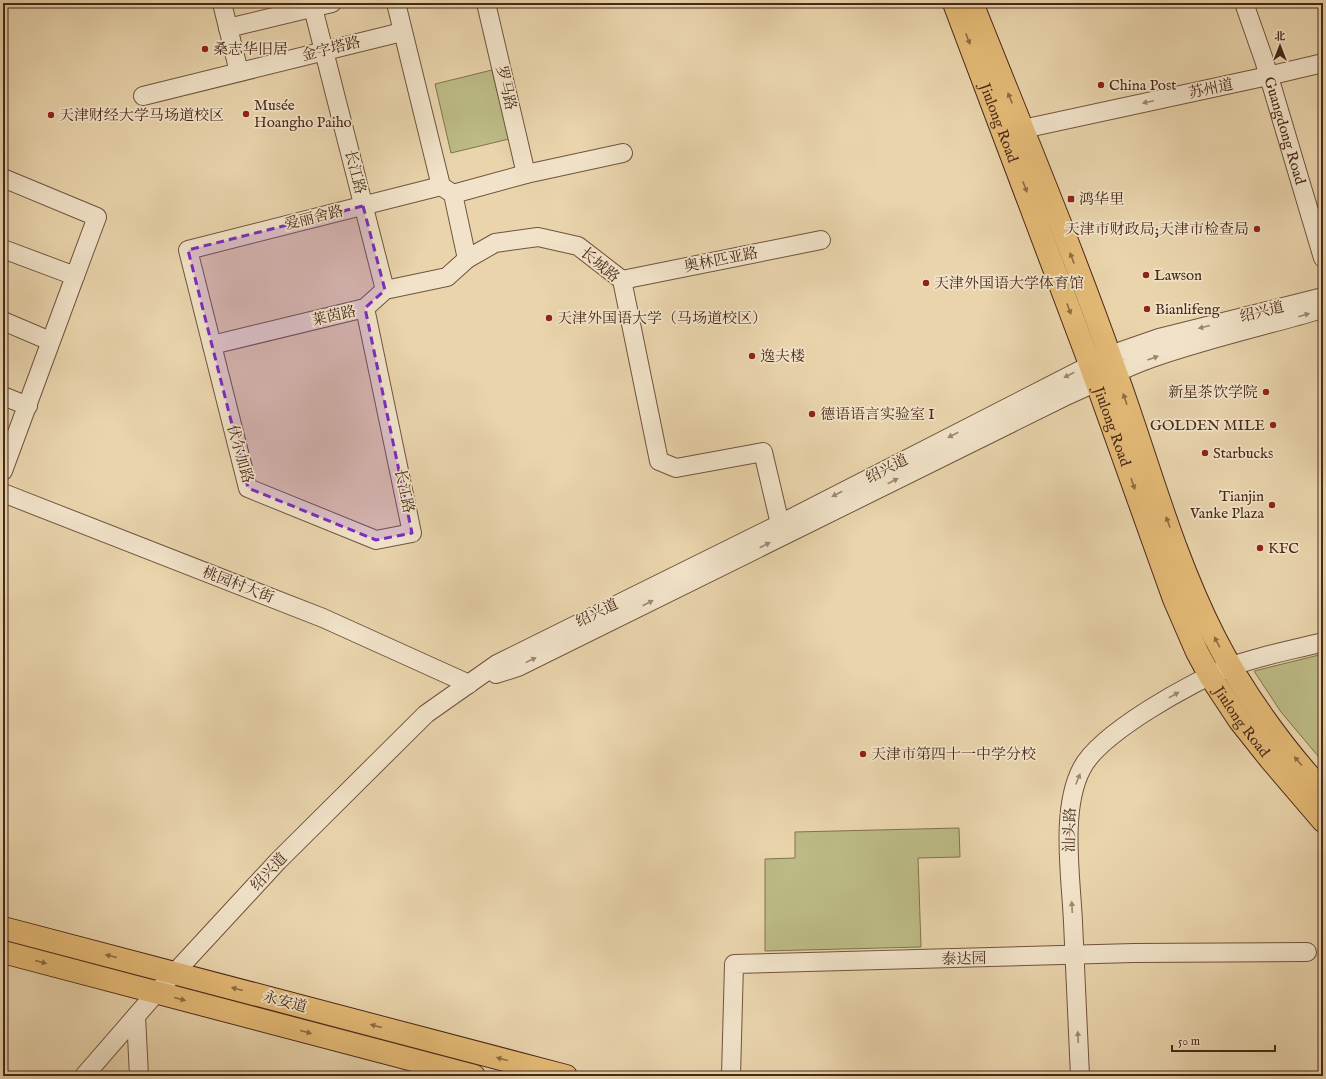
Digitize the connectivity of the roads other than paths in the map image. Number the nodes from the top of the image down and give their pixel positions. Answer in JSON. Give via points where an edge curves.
{"nodes":[{"id":1,"x":222,"y":3,"type":"edge"},
{"id":2,"x":332,"y":3,"type":"edge"},
{"id":3,"x":396,"y":3,"type":"edge"},
{"id":4,"x":486,"y":3,"type":"edge"},
{"id":5,"x":954,"y":3,"type":"edge"},
{"id":6,"x":972,"y":3,"type":"edge"},
{"id":7,"x":1244,"y":3,"type":"edge"},
{"id":8,"x":313,"y":8,"type":"junction"},
{"id":9,"x":228,"y":28,"type":"junction"},
{"id":10,"x":402,"y":32,"type":"junction"},
{"id":11,"x":324,"y":51,"type":"junction"},
{"id":12,"x":1323,"y":63,"type":"edge"},
{"id":13,"x":239,"y":72,"type":"junction"},
{"id":14,"x":1268,"y":76,"type":"junction"},
{"id":15,"x":143,"y":96,"type":"dead end"},
{"id":16,"x":1013,"y":131,"type":"junction"},
{"id":17,"x":623,"y":153,"type":"dead end"},
{"id":18,"x":526,"y":174,"type":"junction"},
{"id":19,"x":3,"y":178,"type":"edge"},
{"id":20,"x":447,"y":190,"type":"junction"},
{"id":21,"x":363,"y":206,"type":"junction"},
{"id":22,"x":821,"y":240,"type":"dead end"},
{"id":23,"x":3,"y":250,"type":"edge"},
{"id":24,"x":188,"y":250,"type":"joint"},
{"id":25,"x":1323,"y":258,"type":"edge"},
{"id":26,"x":467,"y":259,"type":"junction"},
{"id":27,"x":75,"y":276,"type":"junction"},
{"id":28,"x":622,"y":280,"type":"junction"},
{"id":29,"x":385,"y":290,"type":"junction"},
{"id":30,"x":1323,"y":297,"type":"edge"},
{"id":31,"x":365,"y":308,"type":"junction"},
{"id":32,"x":1323,"y":309,"type":"edge"},
{"id":33,"x":3,"y":321,"type":"edge"},
{"id":34,"x":50,"y":341,"type":"junction"},
{"id":35,"x":212,"y":345,"type":"junction"},
{"id":36,"x":1104,"y":369,"type":"junction"},
{"id":37,"x":3,"y":396,"type":"edge"},
{"id":38,"x":28,"y":406,"type":"junction"},
{"id":39,"x":3,"y":471,"type":"edge"},
{"id":40,"x":3,"y":492,"type":"edge"},
{"id":41,"x":780,"y":524,"type":"junction"},
{"id":42,"x":412,"y":533,"type":"joint"},
{"id":43,"x":1323,"y":642,"type":"edge"},
{"id":44,"x":1231,"y":666,"type":"junction"},
{"id":45,"x":1210,"y":676,"type":"junction"},
{"id":46,"x":469,"y":684,"type":"junction"},
{"id":47,"x":1323,"y":791,"type":"edge"},
{"id":48,"x":1323,"y":821,"type":"edge"},
{"id":49,"x":3,"y":928,"type":"edge"},
{"id":50,"x":3,"y":952,"type":"edge"},
{"id":51,"x":1307,"y":952,"type":"dead end"},
{"id":52,"x":1074,"y":956,"type":"junction"},
{"id":53,"x":175,"y":973,"type":"junction"},
{"id":54,"x":156,"y":993,"type":"junction"},
{"id":55,"x":136,"y":1016,"type":"junction"},
{"id":56,"x":84,"y":1076,"type":"edge"},
{"id":57,"x":139,"y":1076,"type":"edge"},
{"id":58,"x":474,"y":1076,"type":"edge"},
{"id":59,"x":566,"y":1076,"type":"edge"},
{"id":60,"x":731,"y":1076,"type":"edge"},
{"id":61,"x":1080,"y":1076,"type":"edge"}],
"edges":[{"from":1,"to":9,"type":"street"},
{"from":2,"to":8,"type":"street"},
{"from":3,"to":10,"type":"street"},
{"from":4,"to":18,"type":"street","name":"罗马路"},
{"from":5,"to":16,"type":"main road","name":"Jiulong Road","one_way":true},
{"from":16,"to":6,"type":"main road","name":"Jiulong Road","one_way":true},
{"from":7,"to":14,"type":"street","name":"Guangdong Road"},
{"from":8,"to":9,"type":"street"},
{"from":8,"to":11,"type":"street","name":"长江路"},
{"from":9,"to":13,"type":"street"},
{"from":10,"to":11,"type":"street","name":"金字塔路"},
{"from":10,"to":20,"type":"street"},
{"from":11,"to":13,"type":"street","name":"金字塔路"},
{"from":11,"to":21,"type":"street","name":"长江路"},
{"from":12,"to":14,"type":"street","name":"苏州道"},
{"from":13,"to":15,"type":"street","name":"金字塔路"},
{"from":14,"to":16,"type":"street","name":"苏州道","one_way":true},
{"from":14,"to":25,"type":"street","name":"Guangdong Road"},
{"from":16,"to":36,"type":"main road","name":"Jiulong Road"},
{"from":17,"to":18,"type":"street","name":"爱丽舍路"},
{"from":18,"to":20,"type":"street","name":"爱丽舍路"},
{"from":19,"to":27,"type":"street","via":[[97,217]]},
{"from":20,"to":21,"type":"street","name":"爱丽舍路"},
{"from":20,"to":26,"type":"street"},
{"from":21,"to":24,"type":"street","name":"爱丽舍路"},
{"from":21,"to":29,"type":"street","name":"长江路"},
{"from":22,"to":28,"type":"street","name":"奥林匹亚路"},
{"from":23,"to":27,"type":"street"},
{"from":24,"to":35,"type":"street","name":"伏尔加路"},
{"from":26,"to":28,"type":"street","name":"长城路","via":[[495,243],[538,237],[578,246]]},
{"from":26,"to":29,"type":"street","via":[[447,277]]},
{"from":27,"to":34,"type":"street"},
{"from":28,"to":41,"type":"street","name":"长城路","via":[[659,461],[676,468],[763,452]]},
{"from":29,"to":31,"type":"street","name":"莱茵路"},
{"from":30,"to":36,"type":"street","name":"绍兴道","one_way":true,"via":[[1159,338]]},
{"from":31,"to":35,"type":"street","name":"莱茵路"},
{"from":31,"to":42,"type":"street","name":"长江路"},
{"from":36,"to":32,"type":"street","name":"绍兴道","one_way":true},
{"from":33,"to":34,"type":"street"},
{"from":34,"to":38,"type":"street"},
{"from":35,"to":42,"type":"street","name":"伏尔加路","via":[[248,488],[376,540]]},
{"from":36,"to":41,"type":"street","name":"绍兴道","one_way":true},
{"from":44,"to":36,"type":"main road","name":"Jiulong Road","one_way":true,"via":[[1212,633],[1187,575]]},
{"from":36,"to":45,"type":"main road","name":"Jiulong Road","one_way":true,"via":[[1174,599]]},
{"from":46,"to":36,"type":"street","name":"绍兴道","one_way":true,"via":[[518,667],[1061,398]]},
{"from":37,"to":38,"type":"street"},
{"from":38,"to":39,"type":"street"},
{"from":40,"to":46,"type":"street","name":"桃园村大街","via":[[323,618]]},
{"from":41,"to":46,"type":"street","name":"绍兴道","via":[[521,651]]},
{"from":43,"to":44,"type":"street","name":"汕头路"},
{"from":44,"to":45,"type":"street","name":"汕头路"},
{"from":47,"to":44,"type":"main road","name":"Jiulong Road","one_way":true,"via":[[1283,744]]},
{"from":45,"to":48,"type":"main road","name":"Jiulong Road","via":[[1239,720]]},
{"from":52,"to":45,"type":"street","name":"汕头路","one_way":true,"via":[[1070,804],[1082,767],[1111,736],[1158,704]]},
{"from":46,"to":53,"type":"street","name":"绍兴道","via":[[426,714],[278,861]]},
{"from":53,"to":49,"type":"main road","name":"永安道","one_way":true},
{"from":50,"to":54,"type":"main road","name":"永安道","one_way":true},
{"from":51,"to":52,"type":"street","name":"泰达园"},
{"from":52,"to":60,"type":"street","name":"泰达园","via":[[734,964]]},
{"from":61,"to":52,"type":"street","name":"汕头路","one_way":true},
{"from":53,"to":54,"type":"street","name":"绍兴道"},
{"from":59,"to":53,"type":"main road","name":"永安道","one_way":true},
{"from":54,"to":55,"type":"street","name":"绍兴道"},
{"from":54,"to":58,"type":"main road","name":"永安道","one_way":true},
{"from":55,"to":56,"type":"street","name":"绍兴道"},
{"from":55,"to":57,"type":"street"}]}
